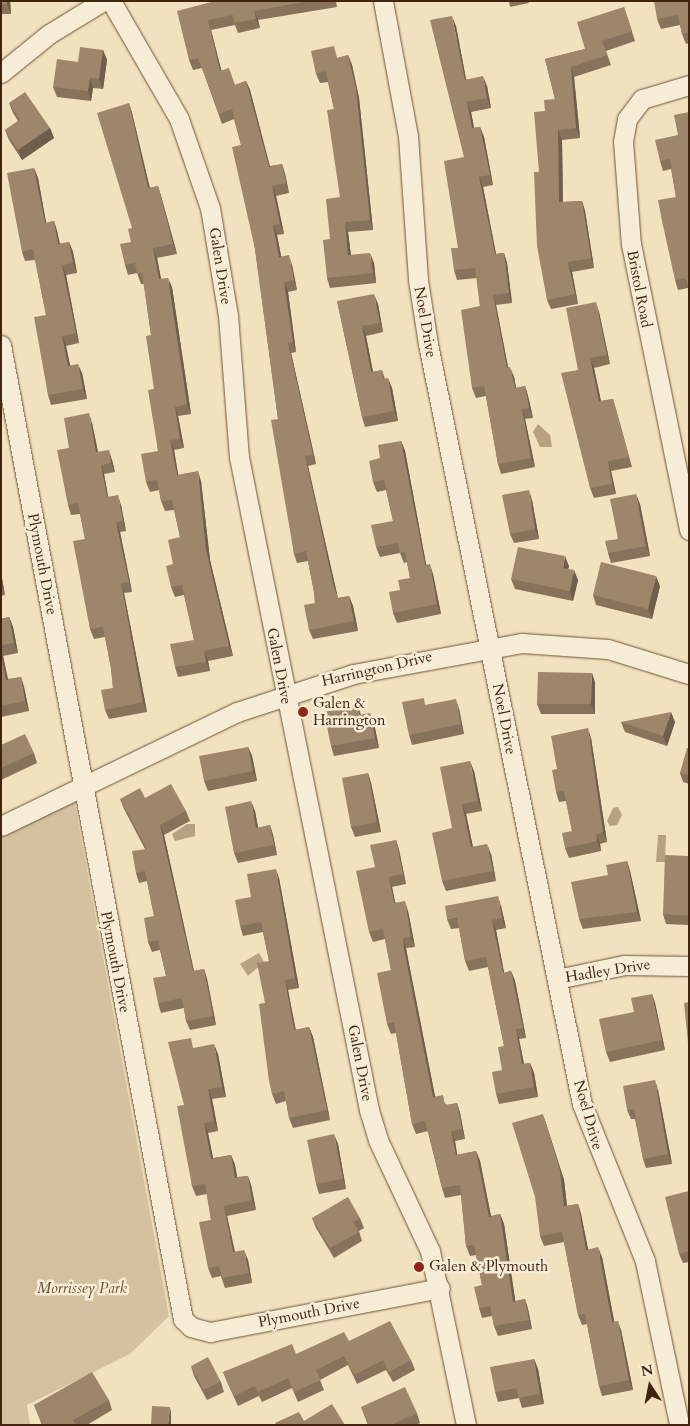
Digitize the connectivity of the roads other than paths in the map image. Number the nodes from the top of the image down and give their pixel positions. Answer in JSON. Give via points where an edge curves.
{"nodes":[{"id":1,"x":103,"y":1,"type":"edge"},
{"id":2,"x":111,"y":1,"type":"edge"},
{"id":3,"x":383,"y":1,"type":"edge"},
{"id":4,"x":1,"y":72,"type":"edge"},
{"id":5,"x":689,"y":85,"type":"edge"},
{"id":6,"x":1,"y":345,"type":"edge"},
{"id":7,"x":689,"y":530,"type":"edge"},
{"id":8,"x":490,"y":646,"type":"junction"},
{"id":9,"x":688,"y":670,"type":"edge"},
{"id":10,"x":285,"y":694,"type":"junction"},
{"id":11,"x":83,"y":786,"type":"junction"},
{"id":12,"x":1,"y":826,"type":"edge"},
{"id":13,"x":689,"y":966,"type":"edge"},
{"id":14,"x":556,"y":979,"type":"junction"},
{"id":15,"x":440,"y":1288,"type":"junction"},
{"id":16,"x":680,"y":1423,"type":"edge"},
{"id":17,"x":466,"y":1425,"type":"edge"}],
"edges":[{"from":1,"to":4,"type":"street","via":[[49,34]]},
{"from":2,"to":10,"type":"street","name":"Galen Drive","via":[[179,119],[210,208],[228,316],[239,458]]},
{"from":3,"to":8,"type":"street","name":"Noel Drive","via":[[408,136],[418,280],[428,344]]},
{"from":5,"to":7,"type":"street","name":"Bristol Road","via":[[642,99],[626,119],[623,141],[631,244]]},
{"from":6,"to":11,"type":"street","name":"Plymouth Drive"},
{"from":8,"to":9,"type":"street","name":"Harrington Drive","via":[[564,643],[608,649]]},
{"from":8,"to":10,"type":"street","name":"Harrington Drive","via":[[353,674]]},
{"from":8,"to":14,"type":"street","name":"Noel Drive"},
{"from":10,"to":11,"type":"street","name":"Harrington Drive","via":[[194,732]]},
{"from":10,"to":15,"type":"street","name":"Galen Drive","via":[[369,1110],[382,1148],[420,1225]]},
{"from":11,"to":12,"type":"street","name":"Harrington Drive"},
{"from":11,"to":15,"type":"street","name":"Plymouth Drive","via":[[183,1319],[191,1327],[210,1332]]},
{"from":13,"to":14,"type":"street","name":"Hadley Drive","via":[[624,965]]},
{"from":14,"to":16,"type":"street","name":"Noel Drive","via":[[592,1138],[645,1261]]},
{"from":15,"to":17,"type":"street","name":"Galen Drive"}]}
